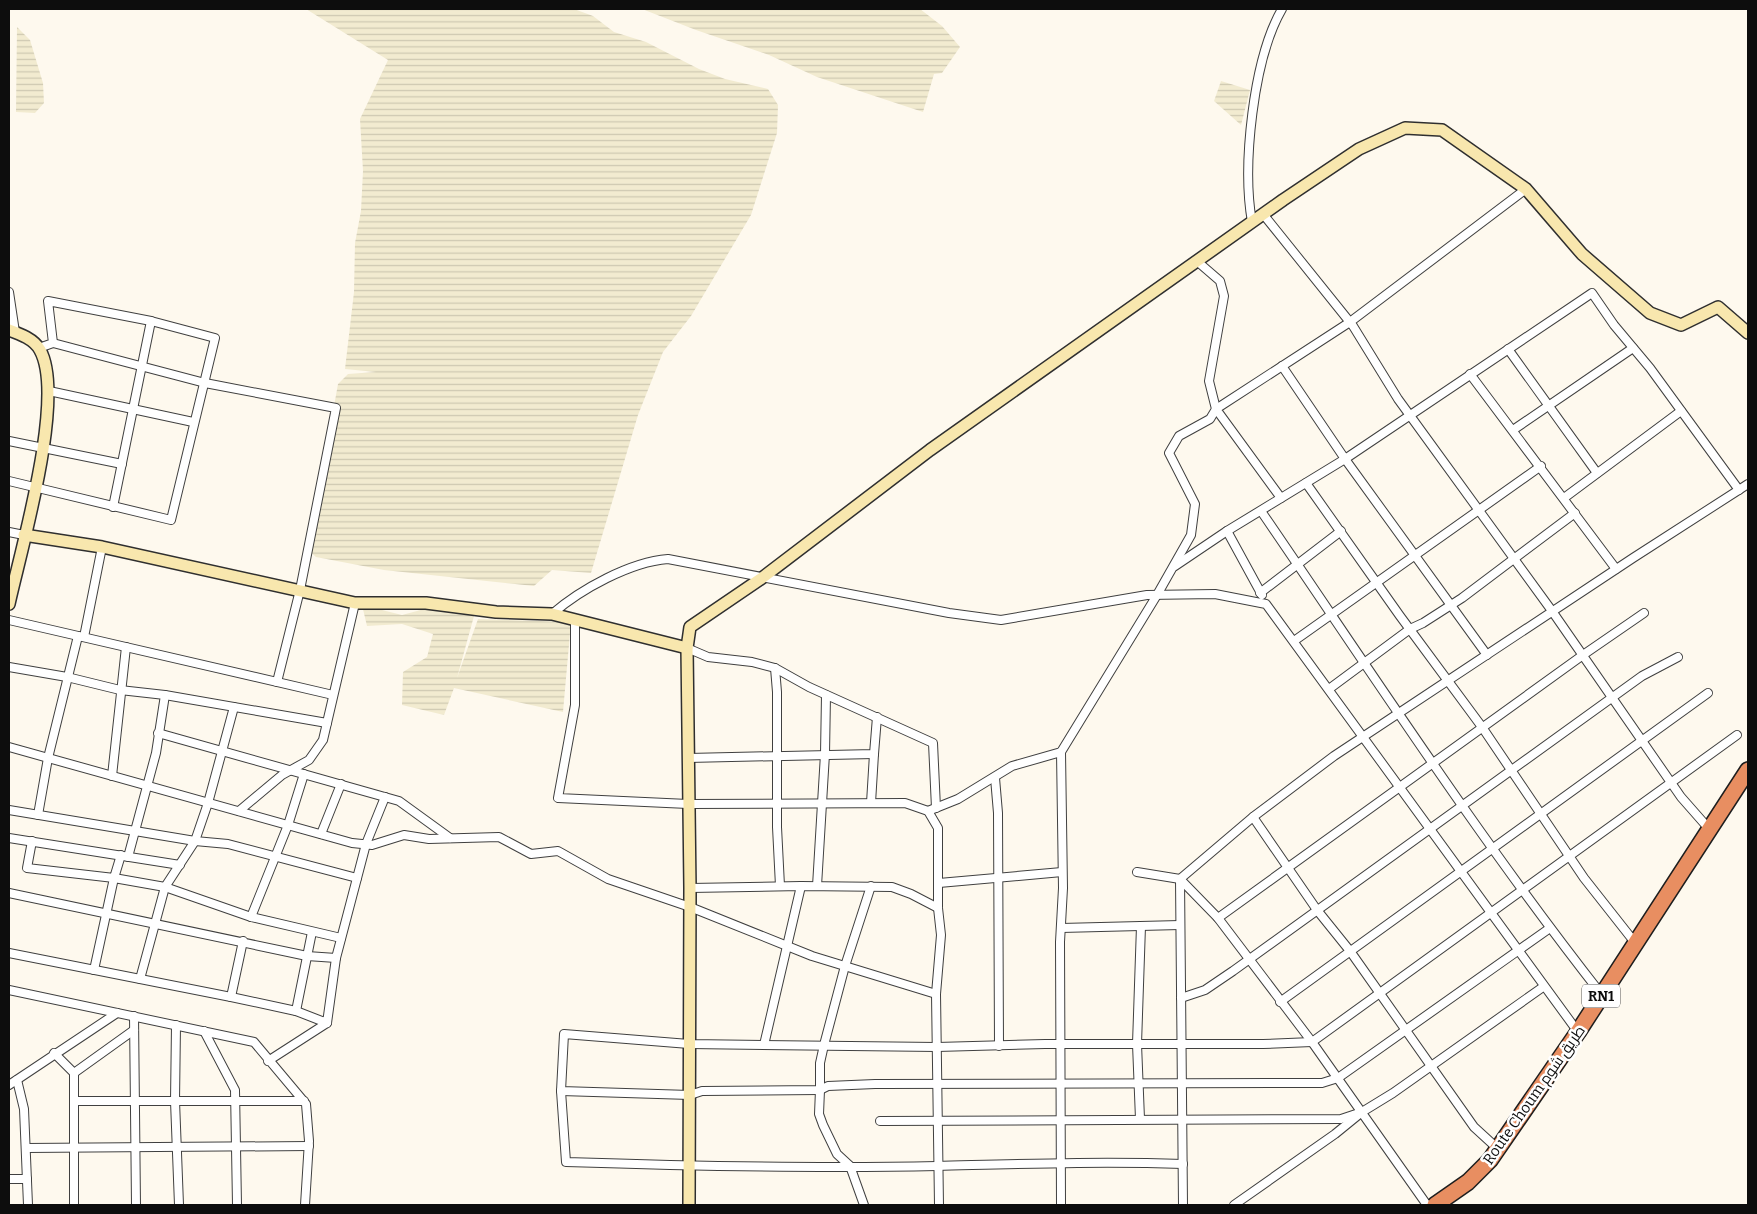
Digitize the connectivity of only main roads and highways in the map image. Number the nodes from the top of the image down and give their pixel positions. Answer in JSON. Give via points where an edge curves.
{"nodes":[{"id":1,"x":1748,"y":770,"type":"edge"},
{"id":2,"x":1435,"y":1205,"type":"edge"}],
"edges":[{"from":1,"to":2,"type":"highway","name":"Route Choum طريق شوم","number":"RN1","via":[[1578,1032],[1498,1148],[1468,1182]]}]}
